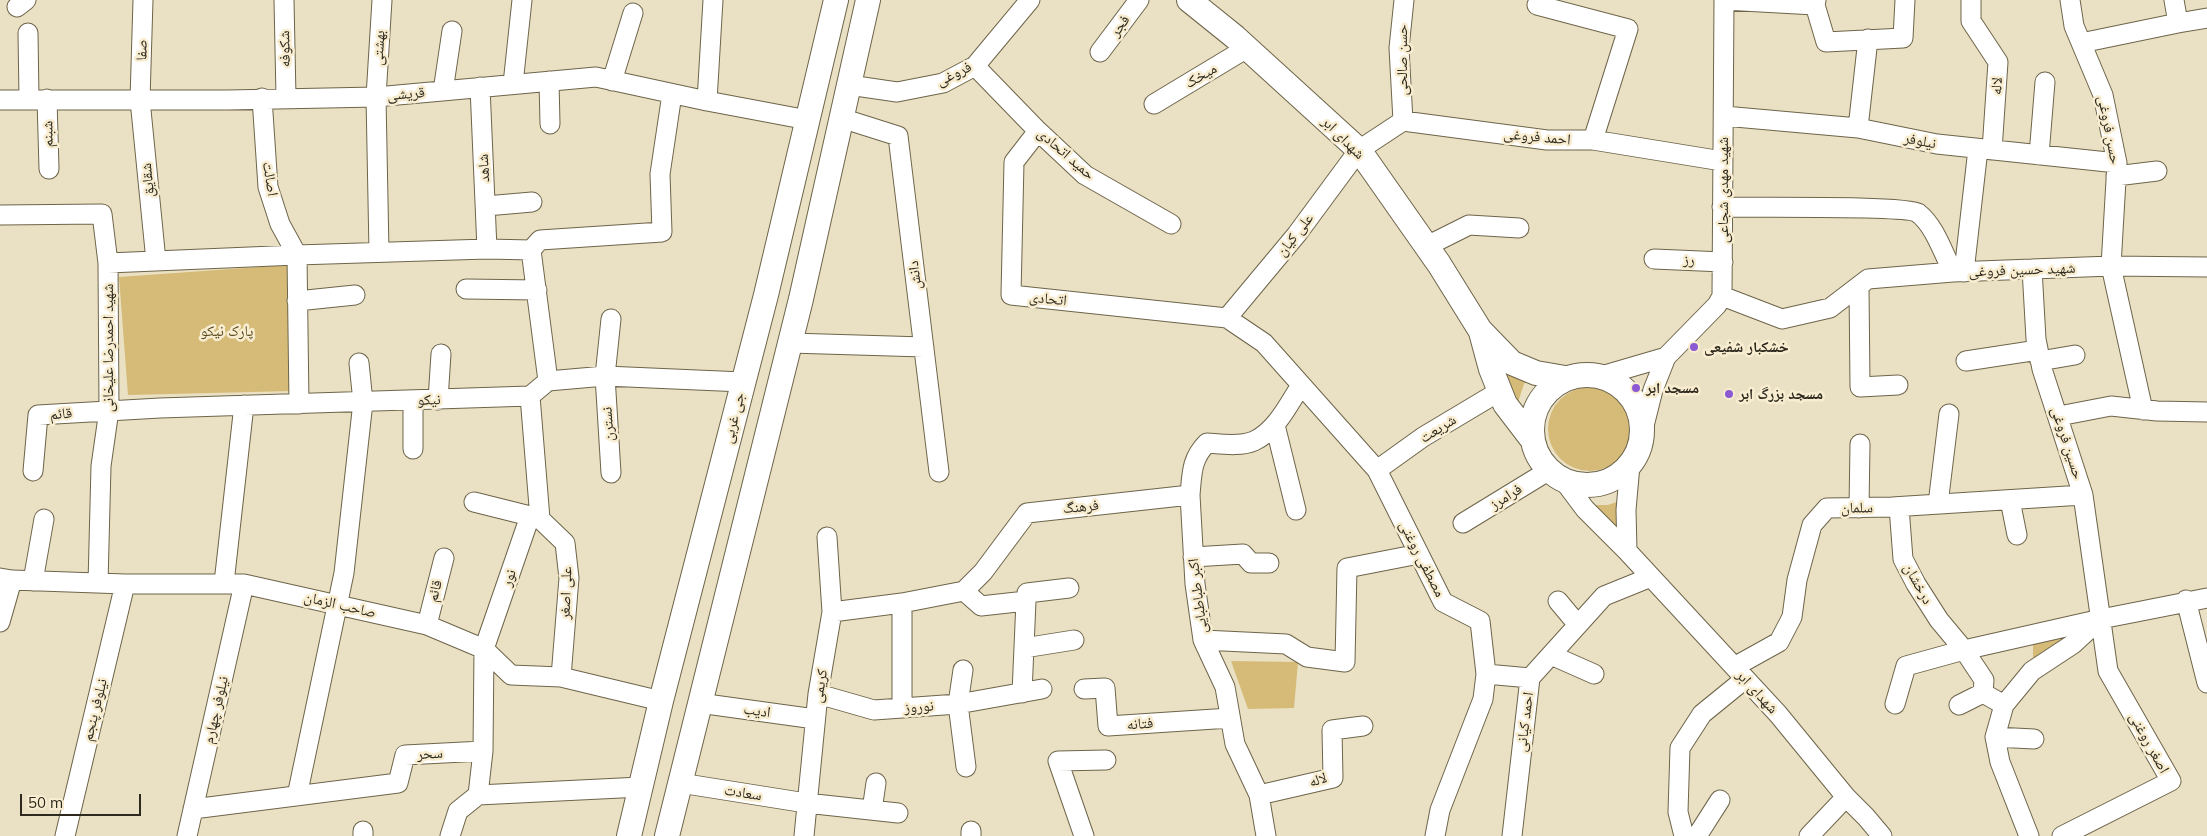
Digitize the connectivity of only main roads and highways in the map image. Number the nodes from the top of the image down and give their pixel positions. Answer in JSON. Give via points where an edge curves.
{"nodes":[{"id":1,"x":836,"y":0,"type":"edge"},
{"id":2,"x":868,"y":0,"type":"edge"},
{"id":3,"x":1189,"y":0,"type":"edge"},
{"id":4,"x":1480,"y":330,"type":"junction"},
{"id":5,"x":1565,"y":378,"type":"junction"},
{"id":6,"x":1531,"y":438,"type":"junction"},
{"id":7,"x":629,"y":836,"type":"edge"},
{"id":8,"x":667,"y":836,"type":"edge"}],
"edges":[{"from":1,"to":7,"type":"main road","name":"جی غربی","via":[[744,382]]},
{"from":2,"to":8,"type":"main road","via":[[790,343]]},
{"from":3,"to":4,"type":"main road","name":"شهدای ابر","via":[[1248,48],[1359,150],[1427,246]]},
{"from":4,"to":5,"type":"main road","via":[[1512,363],[1536,373]]},
{"from":4,"to":6,"type":"main road","via":[[1505,404]]},
{"from":5,"to":6,"type":"main road","via":[[1538,402]]},
{"from":5,"to":6,"type":"main road","via":[[1583,374],[1601,376],[1618,383],[1631,396],[1640,412],[1643,430],[1639,448],[1630,464],[1617,477],[1600,484],[1581,486],[1556,476],[1537,456]]}]}
